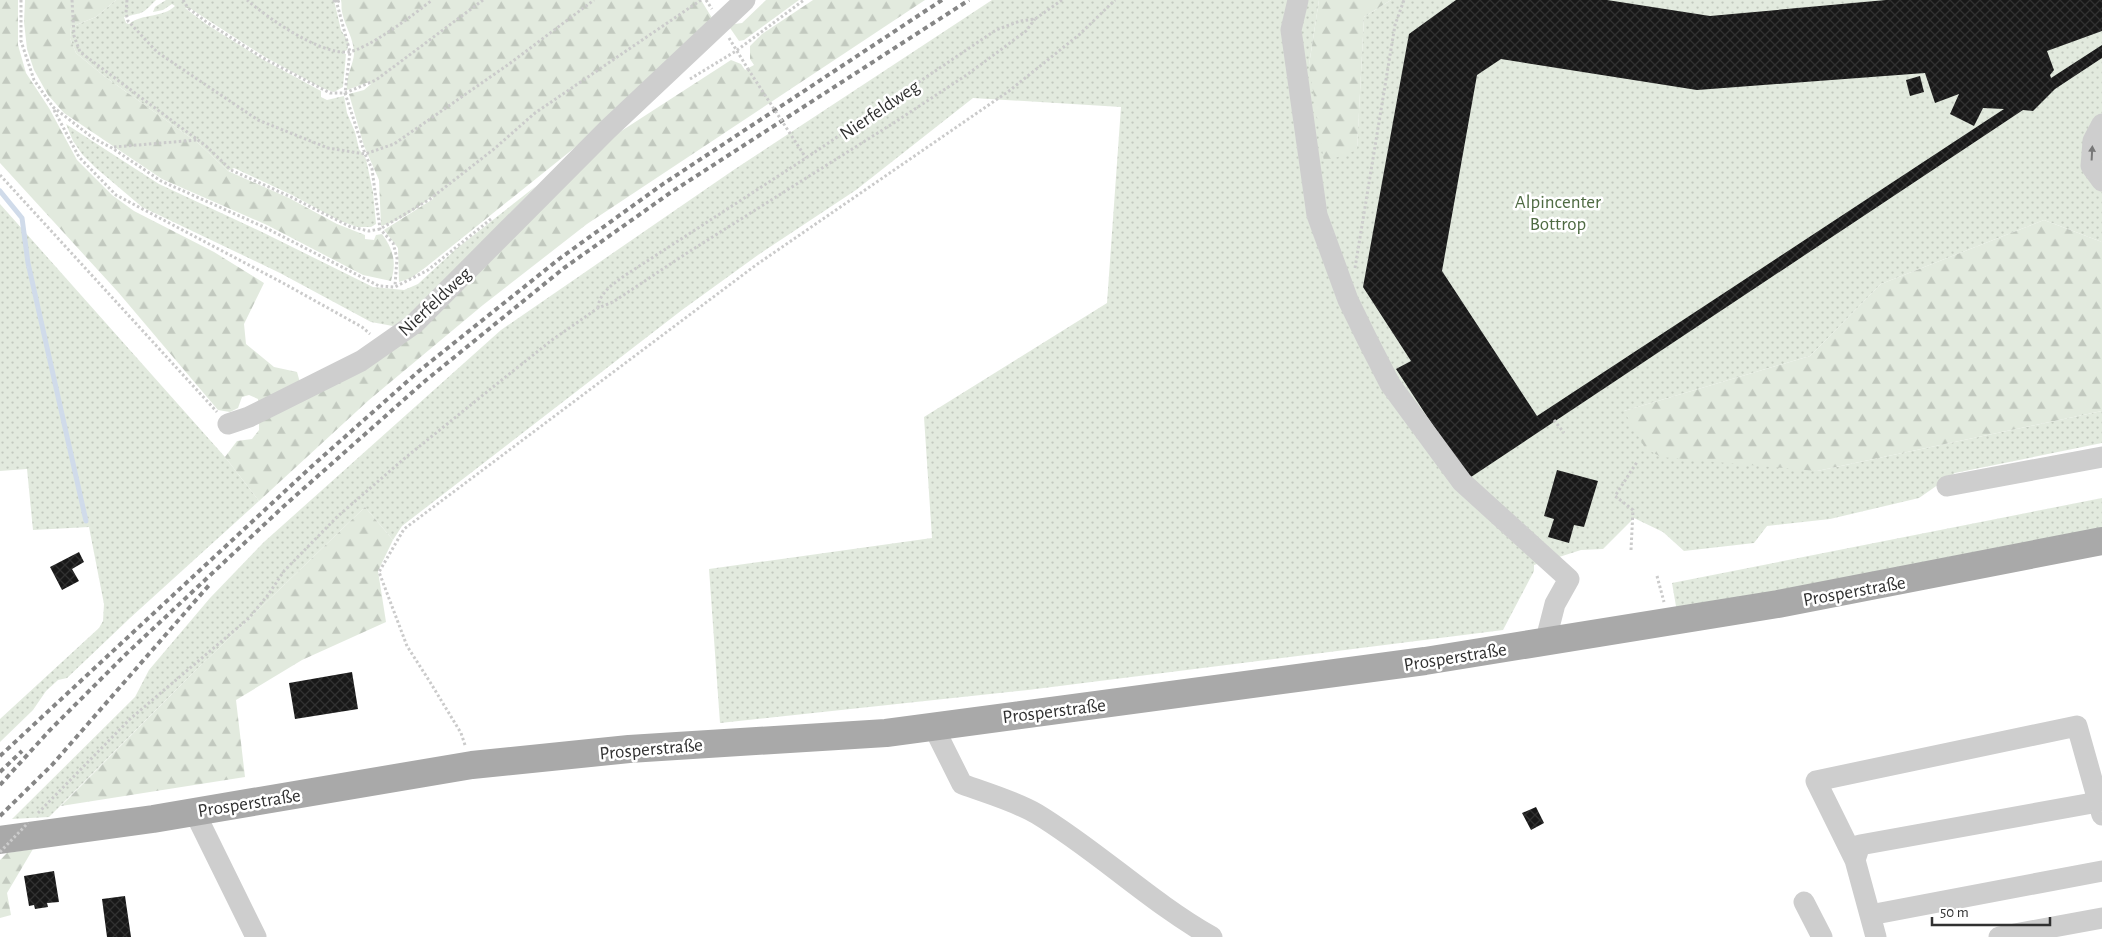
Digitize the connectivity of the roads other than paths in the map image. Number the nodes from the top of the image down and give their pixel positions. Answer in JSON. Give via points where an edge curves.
{"nodes":[{"id":1,"x":745,"y":0,"type":"edge"},
{"id":2,"x":1298,"y":0,"type":"edge"},
{"id":3,"x":2102,"y":124,"type":"edge"},
{"id":4,"x":2102,"y":181,"type":"edge"},
{"id":5,"x":228,"y":424,"type":"road end"},
{"id":6,"x":2102,"y":458,"type":"edge"},
{"id":7,"x":1947,"y":486,"type":"dead end"},
{"id":8,"x":2102,"y":542,"type":"edge"},
{"id":9,"x":1545,"y":643,"type":"junction"},
{"id":10,"x":933,"y":726,"type":"junction"},
{"id":11,"x":2100,"y":808,"type":"edge"},
{"id":12,"x":194,"y":811,"type":"junction"},
{"id":13,"x":0,"y":840,"type":"edge"},
{"id":14,"x":1855,"y":860,"type":"junction"},
{"id":15,"x":2102,"y":871,"type":"edge"},
{"id":16,"x":1804,"y":902,"type":"dead end"},
{"id":17,"x":1870,"y":915,"type":"junction"},
{"id":18,"x":2102,"y":918,"type":"edge"},
{"id":19,"x":256,"y":937,"type":"edge"},
{"id":20,"x":1212,"y":937,"type":"edge"},
{"id":21,"x":1822,"y":937,"type":"edge"},
{"id":22,"x":1876,"y":937,"type":"edge"},
{"id":23,"x":1999,"y":937,"type":"edge"}],
"edges":[{"from":1,"to":5,"type":"street","name":"Nierfeldweg","via":[[607,130],[414,324],[361,361],[249,417]]},
{"from":2,"to":9,"type":"street","via":[[1291,30],[1317,215],[1348,300],[1390,384],[1462,482],[1569,579],[1555,604]]},
{"from":4,"to":3,"type":"street","one_way":true,"via":[[2092,166],[2093,141]]},
{"from":6,"to":7,"type":"street"},
{"from":8,"to":9,"type":"main road","name":"Prosperstraße","via":[[1778,604]]},
{"from":9,"to":10,"type":"main road","name":"Prosperstraße","via":[[1292,680]]},
{"from":10,"to":12,"type":"main road","name":"Prosperstraße","via":[[629,749],[472,765]]},
{"from":10,"to":20,"type":"street","via":[[962,784],[1035,813],[1077,840],[1185,922]]},
{"from":11,"to":14,"type":"street","via":[[1860,845]]},
{"from":11,"to":14,"type":"street","via":[[2078,726],[1816,781]]},
{"from":12,"to":13,"type":"main road","name":"Prosperstraße"},
{"from":12,"to":19,"type":"street"},
{"from":14,"to":17,"type":"street"},
{"from":15,"to":17,"type":"street"},
{"from":16,"to":21,"type":"street"},
{"from":17,"to":22,"type":"street"},
{"from":18,"to":23,"type":"street"}]}
